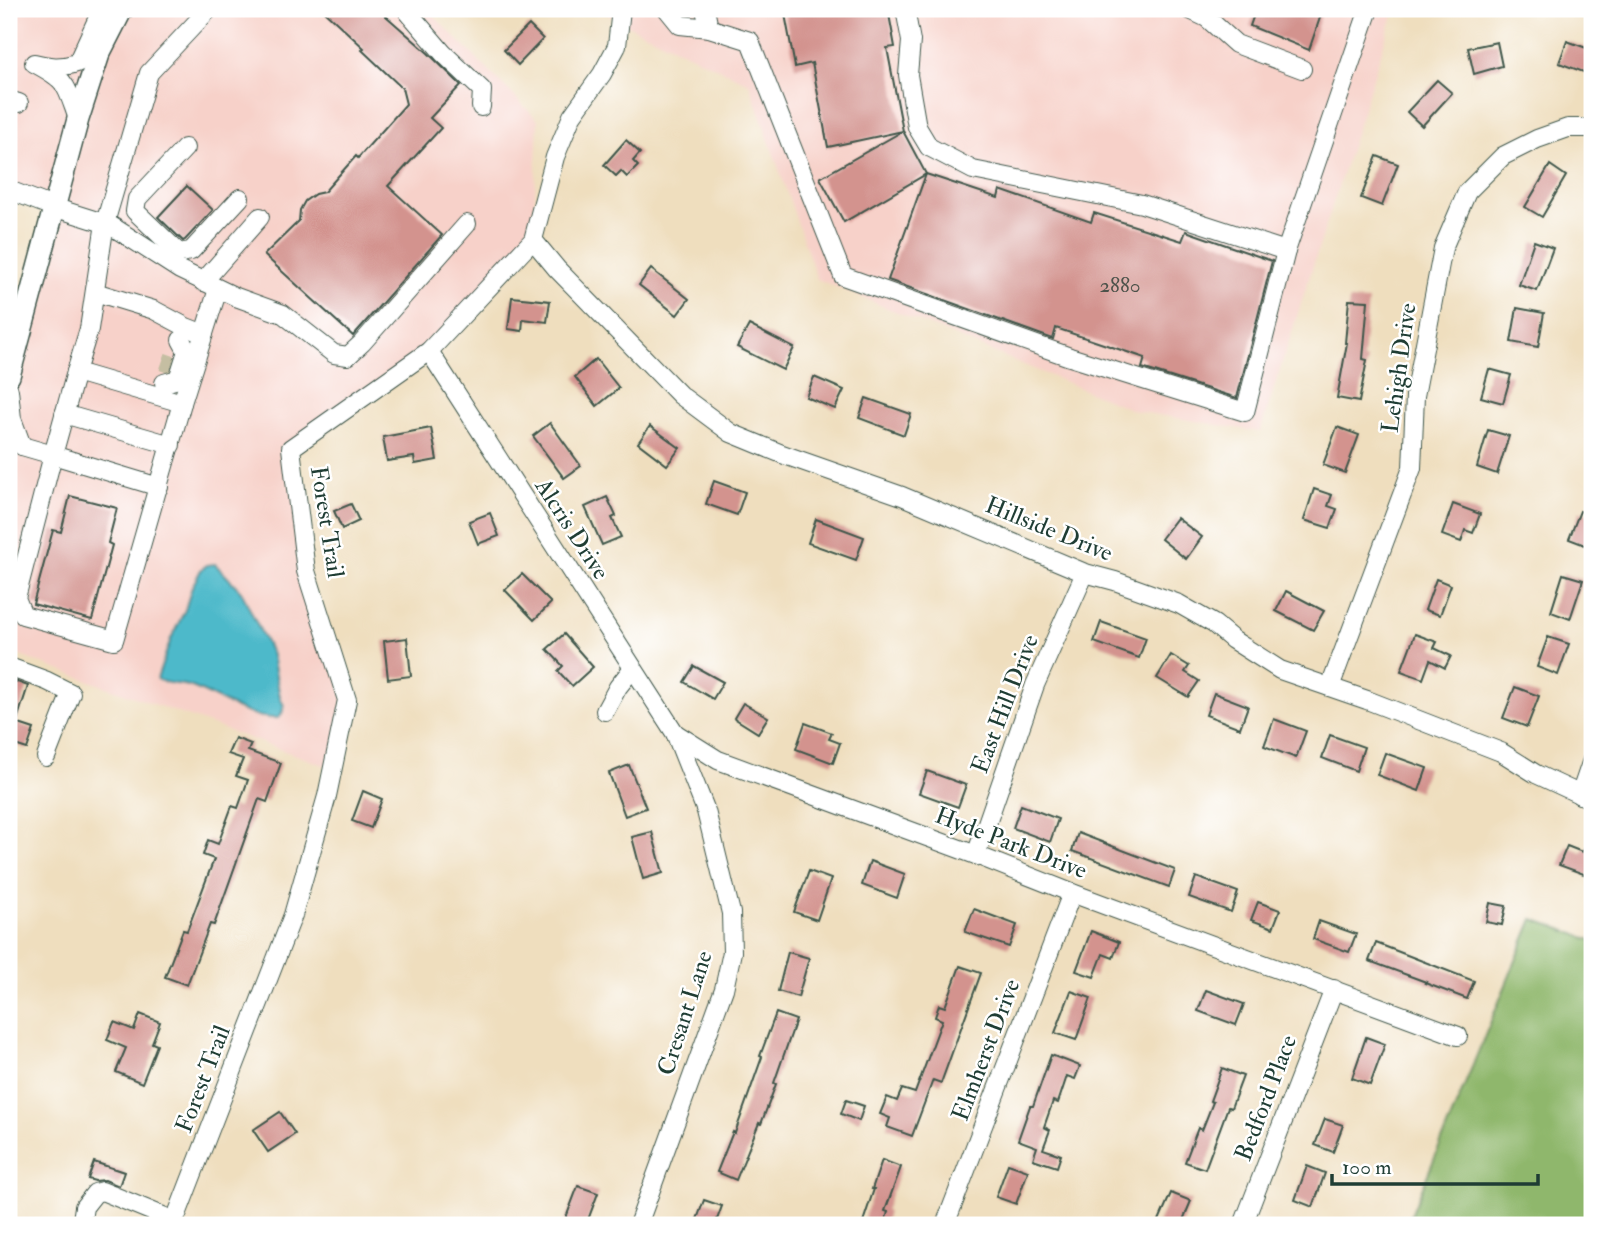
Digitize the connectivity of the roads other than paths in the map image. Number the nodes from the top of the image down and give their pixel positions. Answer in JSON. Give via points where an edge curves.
{"nodes":[{"id":1,"x":102,"y":9,"type":"edge"},
{"id":2,"x":122,"y":9,"type":"edge"},
{"id":3,"x":209,"y":9,"type":"edge"},
{"id":4,"x":409,"y":9,"type":"edge"},
{"id":5,"x":667,"y":9,"type":"edge"},
{"id":6,"x":705,"y":9,"type":"edge"},
{"id":7,"x":905,"y":9,"type":"edge"},
{"id":8,"x":1188,"y":9,"type":"edge"},
{"id":9,"x":1369,"y":9,"type":"edge"},
{"id":10,"x":618,"y":13,"type":"edge"},
{"id":11,"x":709,"y":28,"type":"junction"},
{"id":12,"x":1302,"y":69,"type":"dead end"},
{"id":13,"x":481,"y":107,"type":"dead end"},
{"id":14,"x":78,"y":119,"type":"junction"},
{"id":15,"x":1592,"y":128,"type":"edge"},
{"id":16,"x":185,"y":148,"type":"dead end"},
{"id":17,"x":9,"y":190,"type":"edge"},
{"id":18,"x":240,"y":198,"type":"dead end"},
{"id":19,"x":53,"y":207,"type":"junction"},
{"id":20,"x":260,"y":216,"type":"dead end"},
{"id":21,"x":105,"y":223,"type":"junction"},
{"id":22,"x":467,"y":224,"type":"dead end"},
{"id":23,"x":533,"y":240,"type":"junction"},
{"id":24,"x":1286,"y":251,"type":"junction"},
{"id":25,"x":211,"y":285,"type":"junction"},
{"id":26,"x":95,"y":292,"type":"junction"},
{"id":27,"x":204,"y":334,"type":"junction"},
{"id":28,"x":429,"y":351,"type":"junction"},
{"id":29,"x":172,"y":362,"type":"junction"},
{"id":30,"x":76,"y":372,"type":"junction"},
{"id":31,"x":9,"y":376,"type":"edge"},
{"id":32,"x":9,"y":390,"type":"edge"},
{"id":33,"x":182,"y":403,"type":"junction"},
{"id":34,"x":64,"y":414,"type":"junction"},
{"id":35,"x":171,"y":445,"type":"junction"},
{"id":36,"x":15,"y":451,"type":"edge"},
{"id":37,"x":53,"y":455,"type":"junction"},
{"id":38,"x":159,"y":487,"type":"junction"},
{"id":39,"x":1085,"y":573,"type":"junction"},
{"id":40,"x":9,"y":667,"type":"edge"},
{"id":41,"x":632,"y":668,"type":"junction"},
{"id":42,"x":1330,"y":687,"type":"junction"},
{"id":43,"x":606,"y":711,"type":"dead end"},
{"id":44,"x":675,"y":733,"type":"junction"},
{"id":45,"x":46,"y":757,"type":"dead end"},
{"id":46,"x":1592,"y":760,"type":"edge"},
{"id":47,"x":1586,"y":798,"type":"edge"},
{"id":48,"x":976,"y":855,"type":"junction"},
{"id":49,"x":1072,"y":893,"type":"junction"},
{"id":50,"x":1335,"y":989,"type":"junction"},
{"id":51,"x":1458,"y":1035,"type":"dead end"},
{"id":52,"x":174,"y":1223,"type":"edge"},
{"id":53,"x":85,"y":1225,"type":"edge"},
{"id":54,"x":638,"y":1225,"type":"edge"},
{"id":55,"x":945,"y":1225,"type":"edge"},
{"id":56,"x":1243,"y":1225,"type":"edge"}],
"edges":[{"from":1,"to":14,"type":"street","via":[[78,63],[65,67],[34,63],[65,84]]},
{"from":2,"to":14,"type":"main road","via":[[99,54]]},
{"from":3,"to":21,"type":"street","via":[[149,73]]},
{"from":4,"to":13,"type":"street","via":[[443,52],[482,90]]},
{"from":5,"to":11,"type":"street","via":[[680,24]]},
{"from":6,"to":11,"type":"street"},
{"from":7,"to":24,"type":"street","via":[[911,41],[908,75],[917,127],[929,147],[973,170],[1142,204]]},
{"from":8,"to":12,"type":"street","via":[[1207,18],[1236,44]]},
{"from":9,"to":24,"type":"street"},
{"from":10,"to":23,"type":"street","name":"Forest Trail","via":[[617,46],[572,116]]},
{"from":11,"to":24,"type":"street","via":[[750,41],[843,276],[1070,358],[1245,412]]},
{"from":14,"to":19,"type":"main road"},
{"from":15,"to":42,"type":"street","name":"Lehigh Drive","via":[[1568,128],[1503,156],[1467,192],[1443,248],[1415,396],[1412,468]]},
{"from":16,"to":18,"type":"street","via":[[137,199],[135,211],[179,253],[191,251]]},
{"from":17,"to":19,"type":"street"},
{"from":19,"to":21,"type":"street"},
{"from":19,"to":31,"type":"main road"},
{"from":20,"to":25,"type":"street"},
{"from":21,"to":25,"type":"street"},
{"from":21,"to":26,"type":"street"},
{"from":22,"to":25,"type":"street","via":[[348,356],[334,354],[261,299]]},
{"from":23,"to":28,"type":"street","name":"Forest Trail"},
{"from":23,"to":39,"type":"street","name":"Hillside Drive","via":[[680,395],[731,433],[902,496]]},
{"from":25,"to":27,"type":"street"},
{"from":26,"to":29,"type":"street","via":[[155,310]]},
{"from":26,"to":30,"type":"street"},
{"from":27,"to":29,"type":"street"},
{"from":27,"to":33,"type":"street"},
{"from":28,"to":41,"type":"street","name":"Alcris Drive"},
{"from":28,"to":52,"type":"street","name":"Forest Trail","via":[[291,448],[306,571],[347,700],[327,796],[293,915]]},
{"from":29,"to":30,"type":"street"},
{"from":29,"to":33,"type":"street"},
{"from":30,"to":34,"type":"street"},
{"from":32,"to":36,"type":"street"},
{"from":33,"to":35,"type":"street"},
{"from":34,"to":35,"type":"street"},
{"from":34,"to":37,"type":"street"},
{"from":35,"to":38,"type":"street"},
{"from":36,"to":37,"type":"street"},
{"from":37,"to":38,"type":"street"},
{"from":37,"to":38,"type":"street","via":[[16,598],[23,615],[114,640]]},
{"from":39,"to":42,"type":"street","name":"Hillside Drive","via":[[1179,604],[1280,670]]},
{"from":39,"to":48,"type":"street","name":"East Hill Drive","via":[[1035,685]]},
{"from":40,"to":45,"type":"street","via":[[71,693]]},
{"from":41,"to":43,"type":"street"},
{"from":41,"to":44,"type":"street","name":"Alcris Drive"},
{"from":42,"to":47,"type":"street","name":"Hillside Drive","via":[[1501,752]]},
{"from":44,"to":48,"type":"street","name":"Hyde Park Drive","via":[[718,760]]},
{"from":44,"to":54,"type":"street","name":"Cresant Lane","via":[[711,830],[732,913],[732,952],[724,989]]},
{"from":46,"to":47,"type":"street"},
{"from":48,"to":49,"type":"street","name":"Hyde Park Drive"},
{"from":49,"to":50,"type":"street","name":"Hyde Park Drive"},
{"from":49,"to":55,"type":"street","name":"Elmherst Drive"},
{"from":50,"to":51,"type":"street","name":"Hyde Park Drive"},
{"from":50,"to":56,"type":"street","name":"Bedford Place"},
{"from":52,"to":53,"type":"street","via":[[102,1191],[94,1193],[84,1206]]}]}
